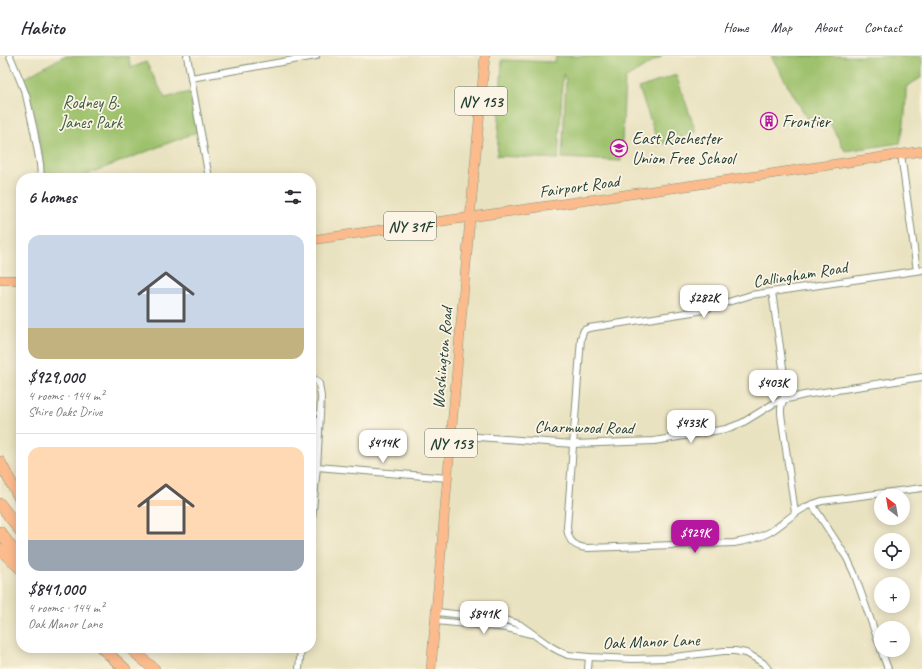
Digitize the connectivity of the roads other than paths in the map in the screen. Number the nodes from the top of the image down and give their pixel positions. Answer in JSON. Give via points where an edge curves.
{"nodes":[{"id":1,"x":10,"y":56,"type":"edge"},
{"id":2,"x":187,"y":56,"type":"edge"},
{"id":3,"x":316,"y":56,"type":"edge"},
{"id":4,"x":485,"y":56,"type":"edge"},
{"id":5,"x":191,"y":78,"type":"junction"},
{"id":6,"x":922,"y":151,"type":"edge"},
{"id":7,"x":900,"y":154,"type":"junction"},
{"id":8,"x":41,"y":173,"type":"edge"},
{"id":9,"x":208,"y":173,"type":"edge"},
{"id":10,"x":470,"y":218,"type":"junction"},
{"id":11,"x":316,"y":239,"type":"edge"},
{"id":12,"x":920,"y":271,"type":"edge"},
{"id":13,"x":0,"y":280,"type":"edge"},
{"id":14,"x":16,"y":280,"type":"edge"},
{"id":15,"x":772,"y":292,"type":"junction"},
{"id":16,"x":922,"y":377,"type":"edge"},
{"id":17,"x":316,"y":380,"type":"edge"},
{"id":18,"x":783,"y":400,"type":"junction"},
{"id":19,"x":451,"y":435,"type":"junction"},
{"id":20,"x":573,"y":444,"type":"junction"},
{"id":21,"x":0,"y":462,"type":"edge"},
{"id":22,"x":317,"y":467,"type":"junction"},
{"id":23,"x":316,"y":478,"type":"edge"},
{"id":24,"x":448,"y":478,"type":"junction"},
{"id":25,"x":922,"y":488,"type":"edge"},
{"id":26,"x":16,"y":492,"type":"edge"},
{"id":27,"x":0,"y":504,"type":"edge"},
{"id":28,"x":812,"y":504,"type":"junction"},
{"id":29,"x":796,"y":513,"type":"junction"},
{"id":30,"x":16,"y":525,"type":"edge"},
{"id":31,"x":0,"y":532,"type":"edge"},
{"id":32,"x":0,"y":549,"type":"edge"},
{"id":33,"x":16,"y":553,"type":"edge"},
{"id":34,"x":16,"y":564,"type":"edge"},
{"id":35,"x":436,"y":617,"type":"junction"},
{"id":36,"x":874,"y":630,"type":"edge"},
{"id":37,"x":107,"y":653,"type":"edge"},
{"id":38,"x":136,"y":653,"type":"edge"},
{"id":39,"x":301,"y":653,"type":"edge"},
{"id":40,"x":589,"y":657,"type":"junction"},
{"id":41,"x":884,"y":657,"type":"edge"},
{"id":42,"x":124,"y":669,"type":"edge"},
{"id":43,"x":154,"y":669,"type":"edge"},
{"id":44,"x":299,"y":669,"type":"edge"},
{"id":45,"x":432,"y":669,"type":"edge"},
{"id":46,"x":588,"y":669,"type":"edge"},
{"id":47,"x":768,"y":669,"type":"edge"},
{"id":48,"x":888,"y":669,"type":"edge"}],
"edges":[{"from":1,"to":8,"type":"street","via":[[26,96]]},
{"from":2,"to":5,"type":"street"},
{"from":3,"to":5,"type":"street"},
{"from":4,"to":10,"type":"main road","number":"NY 153"},
{"from":5,"to":9,"type":"street"},
{"from":6,"to":7,"type":"main road","name":"Fairport Road","number":"NY 31F"},
{"from":7,"to":10,"type":"main road","name":"Fairport Road","number":"NY 31F"},
{"from":7,"to":12,"type":"street"},
{"from":10,"to":11,"type":"main road","name":"Fairport Road","number":"NY 31F"},
{"from":10,"to":19,"type":"main road","name":"Washington Road","number":"NY 153"},
{"from":12,"to":15,"type":"street","name":"Callingham Road"},
{"from":13,"to":14,"type":"main road"},
{"from":15,"to":18,"type":"street","via":[[786,388]]},
{"from":15,"to":20,"type":"street","name":"Callingham Road","via":[[739,298],[699,311],[584,330],[581,338]]},
{"from":16,"to":18,"type":"street","name":"Charmwood Road"},
{"from":17,"to":22,"type":"street","via":[[321,397]]},
{"from":18,"to":20,"type":"street","name":"Charmwood Road","via":[[742,423],[718,431],[654,441]]},
{"from":18,"to":29,"type":"street","via":[[781,414]]},
{"from":19,"to":20,"type":"street","name":"Charmwood Road"},
{"from":19,"to":24,"type":"main road","name":"Washington Road","number":"NY 153"},
{"from":20,"to":29,"type":"street","via":[[567,533],[572,543],[582,548],[740,542],[770,532]]},
{"from":21,"to":26,"type":"highway"},
{"from":22,"to":23,"type":"street"},
{"from":22,"to":24,"type":"street"},
{"from":24,"to":35,"type":"main road","name":"Washington Road","number":"NY 153"},
{"from":25,"to":28,"type":"street"},
{"from":27,"to":30,"type":"highway"},
{"from":28,"to":29,"type":"street"},
{"from":28,"to":36,"type":"street","via":[[847,558]]},
{"from":31,"to":33,"type":"highway"},
{"from":32,"to":34,"type":"highway"},
{"from":35,"to":40,"type":"street","name":"Oak Manor Lane","via":[[535,635],[568,655]]},
{"from":35,"to":45,"type":"main road","name":"Washington Road","number":"NY 153"},
{"from":37,"to":42,"type":"highway"},
{"from":38,"to":43,"type":"highway"},
{"from":39,"to":44,"type":"street"},
{"from":40,"to":46,"type":"street"},
{"from":40,"to":47,"type":"street","name":"Oak Manor Lane","via":[[666,658],[735,651],[746,653]]},
{"from":41,"to":48,"type":"street"}]}
